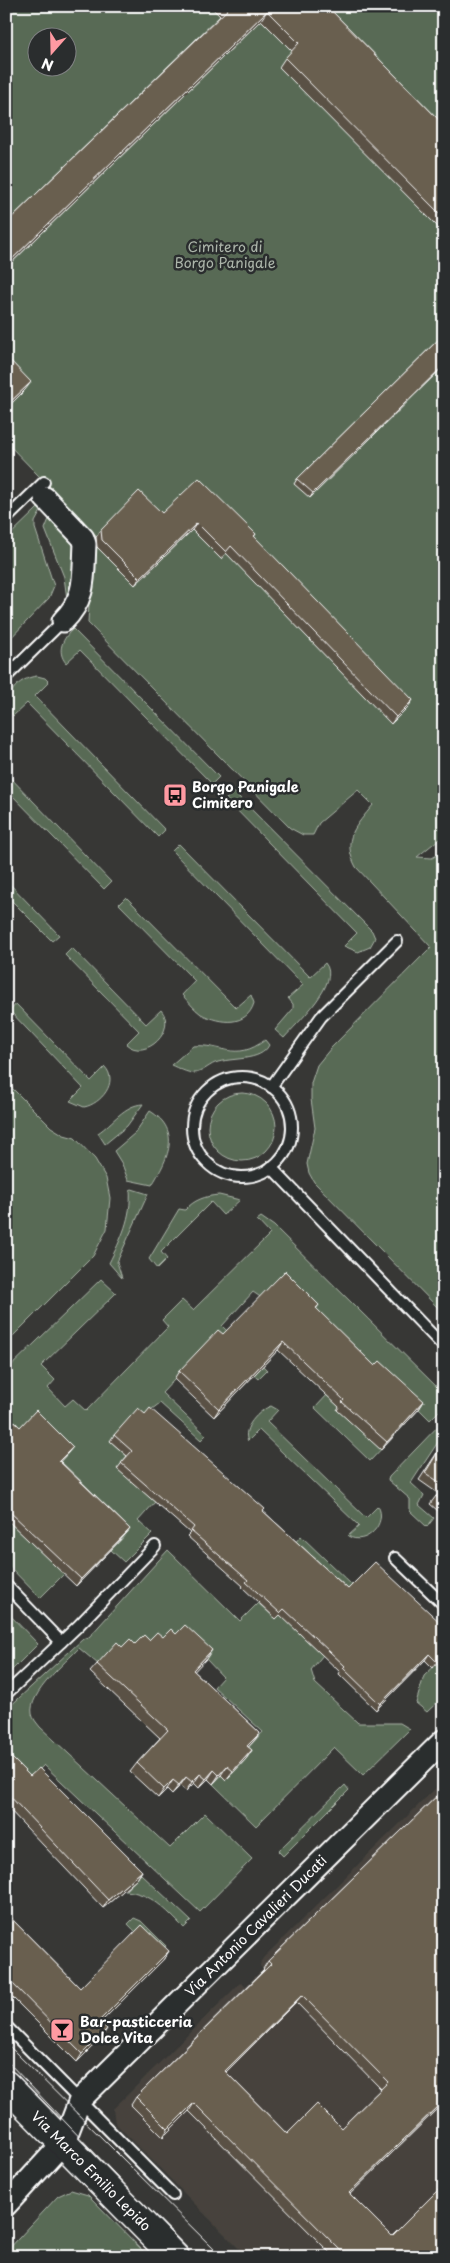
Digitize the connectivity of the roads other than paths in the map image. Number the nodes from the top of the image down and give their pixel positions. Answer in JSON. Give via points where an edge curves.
{"nodes":[{"id":1,"x":42,"y":490,"type":"joint"},
{"id":2,"x":6,"y":519,"type":"edge"},
{"id":3,"x":63,"y":621,"type":"joint"},
{"id":4,"x":6,"y":677,"type":"edge"},
{"id":5,"x":397,"y":941,"type":"dead end"},
{"id":6,"x":271,"y":1087,"type":"junction"},
{"id":7,"x":271,"y":1168,"type":"junction"},
{"id":8,"x":444,"y":1347,"type":"edge"},
{"id":9,"x":155,"y":1546,"type":"dead end"},
{"id":10,"x":395,"y":1558,"type":"dead end"},
{"id":11,"x":6,"y":1585,"type":"edge"},
{"id":12,"x":444,"y":1605,"type":"edge"},
{"id":13,"x":61,"y":1642,"type":"junction"},
{"id":14,"x":6,"y":1694,"type":"edge"},
{"id":15,"x":444,"y":1740,"type":"edge"},
{"id":16,"x":6,"y":2026,"type":"edge"},
{"id":17,"x":6,"y":2085,"type":"edge"},
{"id":18,"x":80,"y":2100,"type":"junction"},
{"id":19,"x":64,"y":2142,"type":"junction"},
{"id":20,"x":173,"y":2194,"type":"dead end"},
{"id":21,"x":6,"y":2205,"type":"edge"},
{"id":22,"x":175,"y":2257,"type":"edge"}],
"edges":[{"from":1,"to":2,"type":"lane"},
{"from":1,"to":3,"type":"street","via":[[86,544],[80,596],[75,609]]},
{"from":3,"to":4,"type":"lane"},
{"from":5,"to":6,"type":"lane","via":[[321,1017]]},
{"from":6,"to":7,"type":"lane","via":[[286,1104],[292,1125],[284,1153]]},
{"from":6,"to":7,"type":"lane","via":[[248,1078],[219,1083],[197,1104],[192,1126],[197,1148],[217,1171],[244,1177]]},
{"from":7,"to":8,"type":"lane"},
{"from":9,"to":13,"type":"lane"},
{"from":10,"to":12,"type":"lane"},
{"from":11,"to":13,"type":"lane"},
{"from":13,"to":14,"type":"lane"},
{"from":15,"to":18,"type":"street","name":"Via Antonio Cavalieri Ducati"},
{"from":16,"to":18,"type":"lane"},
{"from":17,"to":19,"type":"main road","name":"Via Marco Emilio Lepido"},
{"from":18,"to":19,"type":"street","name":"Via Antonio Cavalieri Ducati"},
{"from":18,"to":20,"type":"lane"},
{"from":19,"to":21,"type":"street"},
{"from":19,"to":22,"type":"main road","name":"Via Marco Emilio Lepido"}]}
